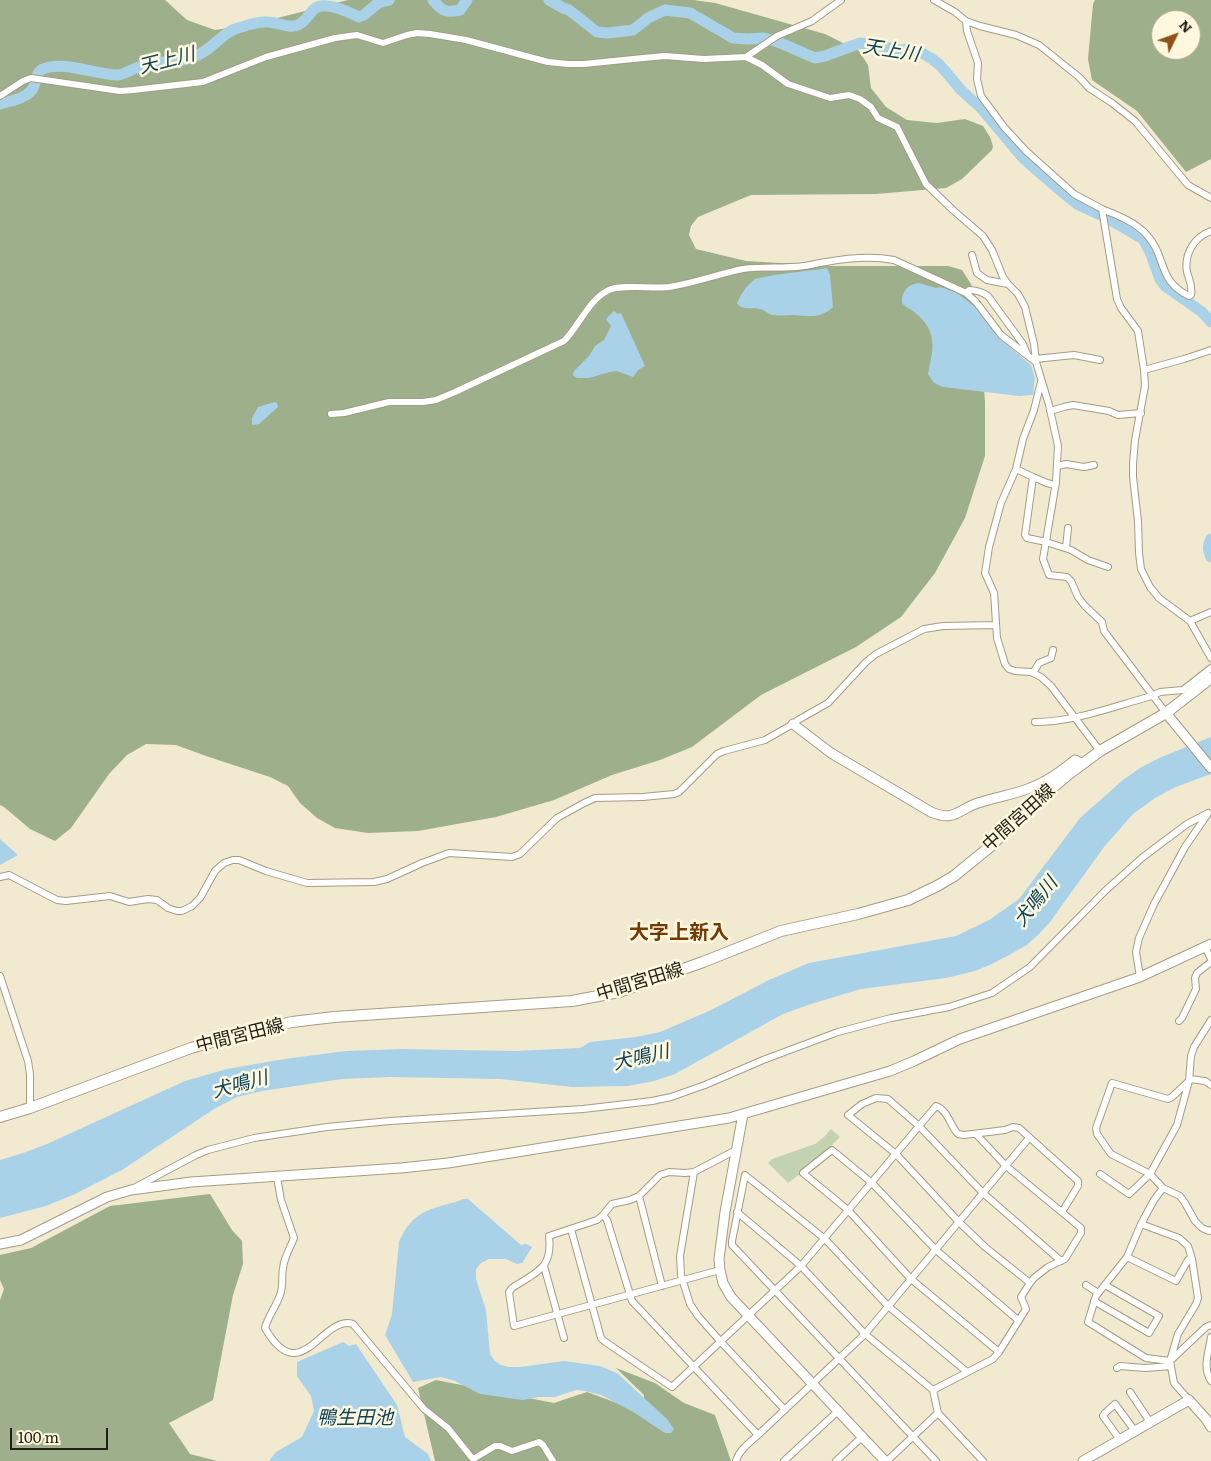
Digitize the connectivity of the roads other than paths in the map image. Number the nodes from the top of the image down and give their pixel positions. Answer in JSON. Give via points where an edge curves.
{"nodes":[{"id":1,"x":841,"y":0,"type":"edge"},
{"id":2,"x":934,"y":0,"type":"edge"},
{"id":3,"x":966,"y":21,"type":"junction"},
{"id":4,"x":746,"y":57,"type":"junction"},
{"id":5,"x":0,"y":96,"type":"edge"},
{"id":6,"x":1211,"y":198,"type":"edge"},
{"id":7,"x":1102,"y":209,"type":"junction"},
{"id":8,"x":1211,"y":231,"type":"edge"},
{"id":9,"x":972,"y":254,"type":"dead end"},
{"id":10,"x":1008,"y":284,"type":"junction"},
{"id":11,"x":966,"y":293,"type":"junction"},
{"id":12,"x":1210,"y":350,"type":"edge"},
{"id":13,"x":1028,"y":355,"type":"junction"},
{"id":14,"x":1100,"y":360,"type":"dead end"},
{"id":15,"x":1036,"y":361,"type":"junction"},
{"id":16,"x":1144,"y":370,"type":"junction"},
{"id":17,"x":1041,"y":381,"type":"junction"},
{"id":18,"x":1050,"y":411,"type":"junction"},
{"id":19,"x":1141,"y":413,"type":"junction"},
{"id":20,"x":331,"y":414,"type":"dead end"},
{"id":21,"x":1094,"y":465,"type":"dead end"},
{"id":22,"x":1058,"y":466,"type":"junction"},
{"id":23,"x":1016,"y":469,"type":"junction"},
{"id":24,"x":1033,"y":477,"type":"junction"},
{"id":25,"x":1055,"y":485,"type":"junction"},
{"id":26,"x":1068,"y":528,"type":"dead end"},
{"id":27,"x":1046,"y":542,"type":"junction"},
{"id":28,"x":1066,"y":548,"type":"junction"},
{"id":29,"x":1108,"y":567,"type":"dead end"},
{"id":30,"x":1211,"y":612,"type":"edge"},
{"id":31,"x":1190,"y":621,"type":"junction"},
{"id":32,"x":996,"y":625,"type":"junction"},
{"id":33,"x":1053,"y":650,"type":"dead end"},
{"id":34,"x":1211,"y":658,"type":"edge"},
{"id":35,"x":1211,"y":668,"type":"edge"},
{"id":36,"x":1033,"y":673,"type":"junction"},
{"id":37,"x":1211,"y":678,"type":"edge"},
{"id":38,"x":1152,"y":696,"type":"junction"},
{"id":39,"x":1074,"y":717,"type":"junction"},
{"id":40,"x":1169,"y":717,"type":"junction"},
{"id":41,"x":1035,"y":722,"type":"dead end"},
{"id":42,"x":793,"y":724,"type":"junction"},
{"id":43,"x":1100,"y":751,"type":"junction"},
{"id":44,"x":1082,"y":764,"type":"junction"},
{"id":45,"x":1211,"y":768,"type":"edge"},
{"id":46,"x":1210,"y":812,"type":"edge"},
{"id":47,"x":0,"y":877,"type":"edge"},
{"id":48,"x":1208,"y":945,"type":"edge"},
{"id":49,"x":1211,"y":961,"type":"edge"},
{"id":50,"x":0,"y":976,"type":"edge"},
{"id":51,"x":1140,"y":977,"type":"junction"},
{"id":52,"x":1211,"y":1020,"type":"edge"},
{"id":53,"x":1179,"y":1021,"type":"dead end"},
{"id":54,"x":1190,"y":1080,"type":"junction"},
{"id":55,"x":1211,"y":1085,"type":"edge"},
{"id":56,"x":30,"y":1108,"type":"junction"},
{"id":57,"x":742,"y":1114,"type":"junction"},
{"id":58,"x":0,"y":1117,"type":"edge"},
{"id":59,"x":919,"y":1126,"type":"junction"},
{"id":60,"x":976,"y":1134,"type":"junction"},
{"id":61,"x":1029,"y":1138,"type":"junction"},
{"id":62,"x":736,"y":1150,"type":"junction"},
{"id":63,"x":896,"y":1154,"type":"junction"},
{"id":64,"x":1006,"y":1166,"type":"junction"},
{"id":65,"x":694,"y":1172,"type":"junction"},
{"id":66,"x":1100,"y":1174,"type":"dead end"},
{"id":67,"x":1150,"y":1174,"type":"junction"},
{"id":68,"x":277,"y":1176,"type":"junction"},
{"id":69,"x":872,"y":1183,"type":"junction"},
{"id":70,"x":1163,"y":1188,"type":"junction"},
{"id":71,"x":130,"y":1190,"type":"junction"},
{"id":72,"x":983,"y":1194,"type":"junction"},
{"id":73,"x":639,"y":1196,"type":"junction"},
{"id":74,"x":848,"y":1210,"type":"junction"},
{"id":75,"x":738,"y":1212,"type":"junction"},
{"id":76,"x":1062,"y":1212,"type":"junction"},
{"id":77,"x":603,"y":1215,"type":"junction"},
{"id":78,"x":959,"y":1222,"type":"junction"},
{"id":79,"x":1141,"y":1224,"type":"junction"},
{"id":80,"x":571,"y":1229,"type":"junction"},
{"id":81,"x":1211,"y":1230,"type":"edge"},
{"id":82,"x":825,"y":1238,"type":"junction"},
{"id":83,"x":0,"y":1244,"type":"edge"},
{"id":84,"x":936,"y":1250,"type":"junction"},
{"id":85,"x":1191,"y":1256,"type":"junction"},
{"id":86,"x":1127,"y":1257,"type":"junction"},
{"id":87,"x":1061,"y":1261,"type":"junction"},
{"id":88,"x":544,"y":1266,"type":"junction"},
{"id":89,"x":801,"y":1266,"type":"junction"},
{"id":90,"x":720,"y":1270,"type":"junction"},
{"id":91,"x":911,"y":1278,"type":"junction"},
{"id":92,"x":683,"y":1280,"type":"junction"},
{"id":93,"x":1030,"y":1282,"type":"junction"},
{"id":94,"x":1086,"y":1285,"type":"dead end"},
{"id":95,"x":1105,"y":1285,"type":"junction"},
{"id":96,"x":662,"y":1286,"type":"junction"},
{"id":97,"x":776,"y":1291,"type":"junction"},
{"id":98,"x":1098,"y":1293,"type":"junction"},
{"id":99,"x":629,"y":1296,"type":"junction"},
{"id":100,"x":1094,"y":1301,"type":"junction"},
{"id":101,"x":593,"y":1305,"type":"junction"},
{"id":102,"x":888,"y":1306,"type":"junction"},
{"id":103,"x":558,"y":1314,"type":"junction"},
{"id":104,"x":749,"y":1317,"type":"junction"},
{"id":105,"x":1018,"y":1320,"type":"junction"},
{"id":106,"x":1211,"y":1327,"type":"edge"},
{"id":107,"x":865,"y":1334,"type":"junction"},
{"id":108,"x":1211,"y":1337,"type":"edge"},
{"id":109,"x":564,"y":1338,"type":"dead end"},
{"id":110,"x":721,"y":1342,"type":"junction"},
{"id":111,"x":999,"y":1352,"type":"junction"},
{"id":112,"x":839,"y":1358,"type":"junction"},
{"id":113,"x":1170,"y":1364,"type":"junction"},
{"id":114,"x":694,"y":1367,"type":"junction"},
{"id":115,"x":1116,"y":1368,"type":"dead end"},
{"id":116,"x":967,"y":1372,"type":"junction"},
{"id":117,"x":1211,"y":1381,"type":"edge"},
{"id":118,"x":812,"y":1384,"type":"junction"},
{"id":119,"x":933,"y":1390,"type":"junction"},
{"id":120,"x":1130,"y":1392,"type":"dead end"},
{"id":121,"x":1189,"y":1400,"type":"junction"},
{"id":122,"x":785,"y":1410,"type":"junction"},
{"id":123,"x":838,"y":1411,"type":"junction"},
{"id":124,"x":938,"y":1412,"type":"junction"},
{"id":125,"x":1150,"y":1422,"type":"junction"},
{"id":126,"x":1210,"y":1422,"type":"edge"},
{"id":127,"x":1135,"y":1431,"type":"junction"},
{"id":128,"x":758,"y":1435,"type":"junction"},
{"id":129,"x":862,"y":1437,"type":"junction"},
{"id":130,"x":913,"y":1437,"type":"junction"},
{"id":131,"x":1120,"y":1440,"type":"junction"},
{"id":132,"x":553,"y":1461,"type":"edge"},
{"id":133,"x":736,"y":1461,"type":"edge"},
{"id":134,"x":784,"y":1461,"type":"edge"},
{"id":135,"x":836,"y":1461,"type":"edge"},
{"id":136,"x":886,"y":1461,"type":"edge"},
{"id":137,"x":936,"y":1461,"type":"edge"},
{"id":138,"x":983,"y":1461,"type":"edge"},
{"id":139,"x":1083,"y":1461,"type":"edge"}],
"edges":[{"from":1,"to":4,"type":"street","via":[[812,21],[777,36]]},
{"from":2,"to":3,"type":"street"},
{"from":3,"to":6,"type":"street","via":[[1039,45],[1135,121],[1188,185]]},
{"from":3,"to":7,"type":"street","via":[[978,64],[981,96],[1026,151],[1074,194]]},
{"from":4,"to":5,"type":"street","via":[[704,59],[665,56],[568,64],[430,34],[417,33],[383,43],[357,35],[266,57],[203,82],[120,91],[31,78]]},
{"from":4,"to":10,"type":"street","via":[[788,84],[830,98],[849,95],[860,99],[878,118],[898,127],[926,184],[983,236]]},
{"from":7,"to":8,"type":"street","via":[[1130,222],[1146,234],[1158,253],[1166,277],[1179,291],[1189,296],[1192,290],[1186,266],[1188,254],[1200,237]]},
{"from":7,"to":16,"type":"street","via":[[1117,299],[1138,332]]},
{"from":9,"to":10,"type":"street","via":[[977,273],[987,280]]},
{"from":10,"to":15,"type":"street","via":[[1025,307]]},
{"from":11,"to":13,"type":"street","via":[[1000,335]]},
{"from":11,"to":13,"type":"street","via":[[975,290],[988,296]]},
{"from":11,"to":20,"type":"street","via":[[883,258],[744,269],[669,287],[615,287],[590,306],[564,341],[454,392],[436,400],[389,402]]},
{"from":12,"to":16,"type":"street"},
{"from":13,"to":15,"type":"street"},
{"from":14,"to":15,"type":"street","via":[[1074,355]]},
{"from":15,"to":17,"type":"street"},
{"from":16,"to":19,"type":"street"},
{"from":17,"to":18,"type":"street"},
{"from":17,"to":23,"type":"street"},
{"from":18,"to":19,"type":"street","via":[[1073,405],[1109,410],[1118,415]]},
{"from":18,"to":22,"type":"street","via":[[1058,446]]},
{"from":19,"to":31,"type":"street","via":[[1132,477],[1138,521],[1138,553],[1150,587],[1159,598]]},
{"from":21,"to":22,"type":"street"},
{"from":22,"to":25,"type":"street"},
{"from":23,"to":24,"type":"street"},
{"from":23,"to":32,"type":"street","via":[[1001,503],[985,573],[994,593]]},
{"from":24,"to":25,"type":"street"},
{"from":24,"to":27,"type":"street","via":[[1025,535]]},
{"from":25,"to":27,"type":"street"},
{"from":26,"to":28,"type":"street"},
{"from":27,"to":28,"type":"street"},
{"from":27,"to":38,"type":"street","via":[[1043,559],[1049,575],[1067,577],[1078,597],[1102,622],[1104,631]]},
{"from":28,"to":29,"type":"street"},
{"from":30,"to":31,"type":"street"},
{"from":31,"to":34,"type":"street"},
{"from":32,"to":36,"type":"street","via":[[1008,669]]},
{"from":32,"to":42,"type":"street","via":[[943,626],[924,630],[876,654],[828,703]]},
{"from":33,"to":36,"type":"street","via":[[1051,658],[1040,663]]},
{"from":35,"to":38,"type":"street","via":[[1183,690]]},
{"from":36,"to":39,"type":"street","via":[[1051,686]]},
{"from":37,"to":40,"type":"main road","name":"中間宮田線"},
{"from":38,"to":39,"type":"street"},
{"from":38,"to":40,"type":"street"},
{"from":39,"to":41,"type":"street"},
{"from":39,"to":43,"type":"street"},
{"from":40,"to":43,"type":"main road","name":"中間宮田線"},
{"from":40,"to":45,"type":"street"},
{"from":42,"to":44,"type":"street","via":[[831,753],[940,815],[949,816],[976,804],[1031,788],[1075,760]]},
{"from":42,"to":47,"type":"street","via":[[765,740],[717,754],[680,792],[595,798],[584,803],[556,818],[520,854],[512,857],[449,853],[374,882],[307,883],[233,860],[214,871],[200,898],[182,911],[168,908],[157,900],[129,902],[110,896],[57,900],[9,875]]},
{"from":43,"to":44,"type":"main road","name":"中間宮田線"},
{"from":44,"to":56,"type":"main road","name":"中間宮田線","via":[[954,876],[908,900],[781,931],[619,992],[572,1001],[334,1017],[247,1032],[191,1048]]},
{"from":46,"to":51,"type":"street","via":[[1185,847],[1139,938],[1136,952]]},
{"from":46,"to":71,"type":"street","via":[[1187,824],[1143,857],[1030,967],[992,993],[949,1007],[838,1032],[671,1097],[583,1109],[327,1127],[254,1138],[196,1155]]},
{"from":48,"to":49,"type":"street"},
{"from":48,"to":51,"type":"street"},
{"from":49,"to":53,"type":"street","via":[[1197,973],[1196,989]]},
{"from":50,"to":56,"type":"street","via":[[28,1061]]},
{"from":51,"to":57,"type":"street","via":[[960,1039],[884,1073]]},
{"from":52,"to":54,"type":"street","via":[[1194,1047]]},
{"from":54,"to":55,"type":"street","via":[[1205,1081]]},
{"from":54,"to":67,"type":"street","via":[[1176,1125]]},
{"from":54,"to":67,"type":"street","via":[[1168,1099],[1112,1083],[1098,1121],[1097,1134],[1110,1154]]},
{"from":56,"to":58,"type":"main road","name":"中間宮田線"},
{"from":57,"to":62,"type":"street"},
{"from":57,"to":68,"type":"street","via":[[448,1163]]},
{"from":59,"to":60,"type":"street","via":[[936,1106],[947,1115],[958,1134]]},
{"from":59,"to":63,"type":"street"},
{"from":59,"to":63,"type":"street","via":[[888,1099],[876,1098],[848,1115]]},
{"from":59,"to":72,"type":"street"},
{"from":60,"to":61,"type":"street","via":[[1013,1127],[1019,1128]]},
{"from":60,"to":64,"type":"street"},
{"from":61,"to":64,"type":"street"},
{"from":61,"to":76,"type":"street","via":[[1078,1181]]},
{"from":62,"to":65,"type":"street"},
{"from":62,"to":90,"type":"street"},
{"from":63,"to":69,"type":"street"},
{"from":63,"to":78,"type":"street"},
{"from":64,"to":72,"type":"street"},
{"from":64,"to":76,"type":"street"},
{"from":65,"to":73,"type":"street","via":[[660,1175]]},
{"from":65,"to":92,"type":"street","via":[[680,1256]]},
{"from":66,"to":67,"type":"street","via":[[1130,1194]]},
{"from":67,"to":70,"type":"street"},
{"from":68,"to":71,"type":"street"},
{"from":68,"to":132,"type":"street","via":[[294,1238],[282,1268],[283,1285],[265,1328],[279,1347],[295,1353],[305,1350],[340,1324],[353,1324],[424,1409],[448,1428],[472,1458],[495,1446],[512,1451],[539,1442]]},
{"from":69,"to":74,"type":"street"},
{"from":69,"to":74,"type":"street","via":[[832,1150],[803,1173]]},
{"from":69,"to":84,"type":"street"},
{"from":70,"to":79,"type":"street"},
{"from":70,"to":81,"type":"street","via":[[1180,1196],[1195,1221],[1202,1228]]},
{"from":71,"to":83,"type":"street","via":[[107,1197],[21,1240]]},
{"from":72,"to":78,"type":"street"},
{"from":72,"to":87,"type":"street"},
{"from":73,"to":77,"type":"street","via":[[612,1204]]},
{"from":73,"to":96,"type":"street"},
{"from":74,"to":82,"type":"street"},
{"from":74,"to":91,"type":"street"},
{"from":75,"to":82,"type":"street","via":[[745,1175]]},
{"from":75,"to":89,"type":"street"},
{"from":75,"to":97,"type":"street","via":[[732,1245]]},
{"from":76,"to":87,"type":"street","via":[[1082,1228]]},
{"from":77,"to":80,"type":"street"},
{"from":77,"to":99,"type":"street"},
{"from":78,"to":84,"type":"street"},
{"from":78,"to":93,"type":"street"},
{"from":79,"to":85,"type":"street","via":[[1179,1238],[1188,1246]]},
{"from":79,"to":86,"type":"street"},
{"from":80,"to":88,"type":"street","via":[[549,1236],[548,1260]]},
{"from":80,"to":101,"type":"street"},
{"from":82,"to":89,"type":"street"},
{"from":82,"to":102,"type":"street"},
{"from":84,"to":91,"type":"street"},
{"from":84,"to":105,"type":"street"},
{"from":85,"to":86,"type":"street","via":[[1176,1281]]},
{"from":85,"to":113,"type":"street","via":[[1198,1298],[1178,1334]]},
{"from":86,"to":95,"type":"street"},
{"from":87,"to":93,"type":"street"},
{"from":88,"to":103,"type":"street"},
{"from":88,"to":103,"type":"street","via":[[509,1292],[514,1326]]},
{"from":89,"to":97,"type":"street"},
{"from":89,"to":107,"type":"street"},
{"from":90,"to":92,"type":"street"},
{"from":90,"to":104,"type":"street","via":[[731,1297]]},
{"from":91,"to":102,"type":"street"},
{"from":91,"to":111,"type":"street"},
{"from":92,"to":96,"type":"street"},
{"from":92,"to":110,"type":"street","via":[[690,1304]]},
{"from":93,"to":105,"type":"street","via":[[1021,1297],[1026,1309]]},
{"from":94,"to":98,"type":"street"},
{"from":95,"to":98,"type":"street"},
{"from":95,"to":100,"type":"street","via":[[1158,1316],[1149,1333]]},
{"from":96,"to":99,"type":"street"},
{"from":97,"to":104,"type":"street"},
{"from":97,"to":112,"type":"street"},
{"from":98,"to":100,"type":"street"},
{"from":99,"to":101,"type":"street"},
{"from":99,"to":114,"type":"street"},
{"from":100,"to":113,"type":"street","via":[[1088,1322],[1146,1358]]},
{"from":101,"to":103,"type":"street"},
{"from":101,"to":114,"type":"street","via":[[601,1338],[672,1387]]},
{"from":102,"to":107,"type":"street"},
{"from":102,"to":116,"type":"street"},
{"from":103,"to":109,"type":"street"},
{"from":104,"to":110,"type":"street"},
{"from":104,"to":118,"type":"street"},
{"from":105,"to":111,"type":"street"},
{"from":106,"to":113,"type":"street","via":[[1206,1327]]},
{"from":107,"to":112,"type":"street"},
{"from":107,"to":119,"type":"street"},
{"from":108,"to":117,"type":"street","via":[[1206,1364]]},
{"from":110,"to":114,"type":"street"},
{"from":110,"to":122,"type":"street"},
{"from":111,"to":116,"type":"street","via":[[993,1359]]},
{"from":112,"to":118,"type":"street"},
{"from":112,"to":130,"type":"street"},
{"from":113,"to":115,"type":"street"},
{"from":113,"to":121,"type":"street","via":[[1174,1383]]},
{"from":114,"to":128,"type":"street"},
{"from":116,"to":119,"type":"street"},
{"from":118,"to":122,"type":"street"},
{"from":118,"to":123,"type":"street"},
{"from":119,"to":124,"type":"street"},
{"from":120,"to":125,"type":"street"},
{"from":121,"to":125,"type":"street"},
{"from":121,"to":126,"type":"street"},
{"from":122,"to":128,"type":"street"},
{"from":123,"to":129,"type":"street"},
{"from":123,"to":134,"type":"street"},
{"from":124,"to":130,"type":"street"},
{"from":124,"to":138,"type":"street"},
{"from":125,"to":127,"type":"street"},
{"from":127,"to":131,"type":"street"},
{"from":127,"to":131,"type":"street","via":[[1115,1404],[1103,1416]]},
{"from":128,"to":133,"type":"street"},
{"from":129,"to":135,"type":"street"},
{"from":129,"to":136,"type":"street"},
{"from":130,"to":136,"type":"street"},
{"from":130,"to":137,"type":"street"},
{"from":131,"to":139,"type":"street"}]}
